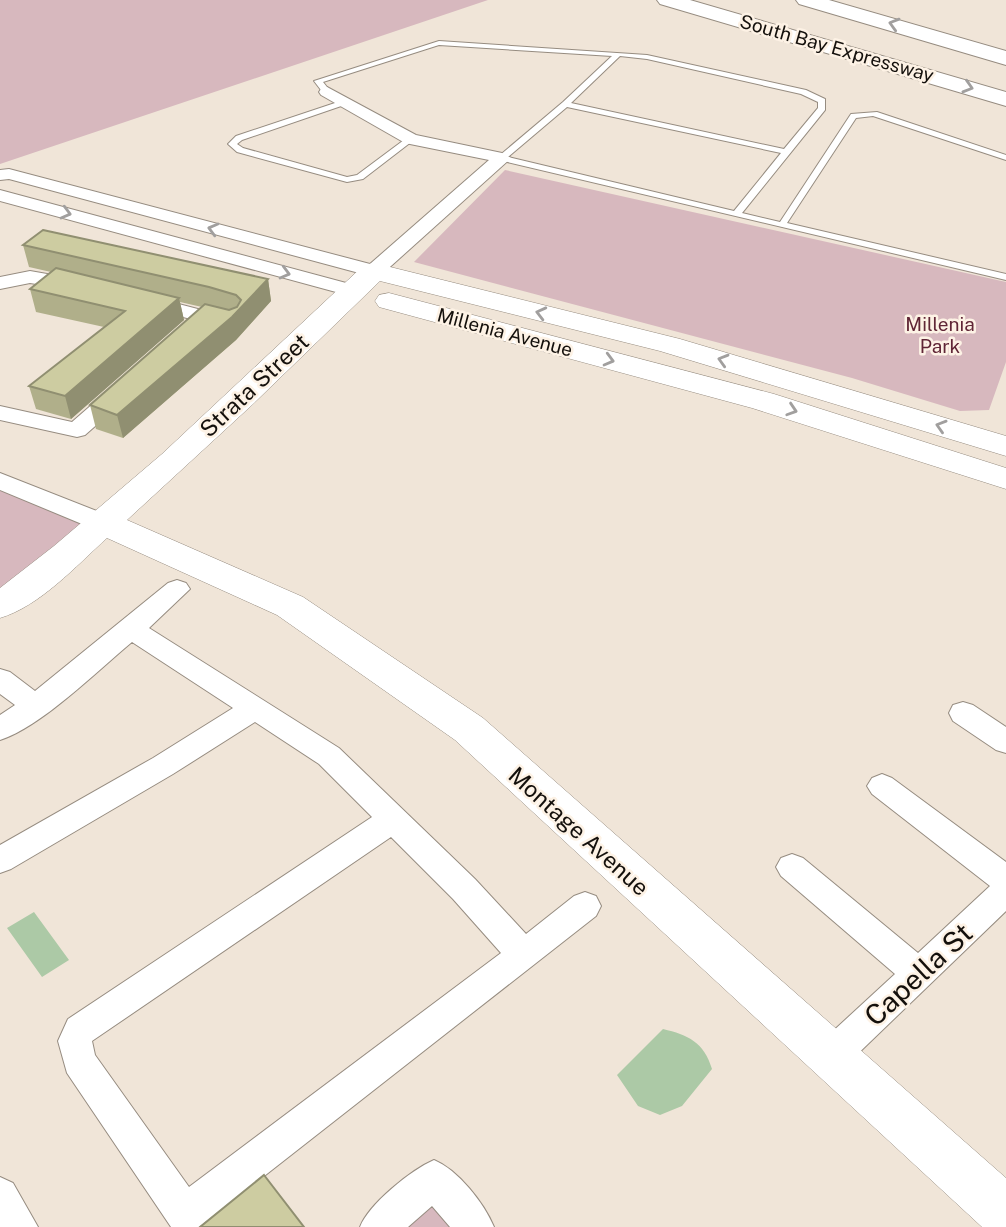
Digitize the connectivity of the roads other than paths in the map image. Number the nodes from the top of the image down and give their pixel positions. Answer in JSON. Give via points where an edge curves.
{"nodes":[{"id":1,"x":667,"y":0,"type":"edge"},
{"id":2,"x":806,"y":0,"type":"edge"},
{"id":3,"x":618,"y":54,"type":"junction"},
{"id":4,"x":1006,"y":58,"type":"edge"},
{"id":5,"x":327,"y":92,"type":"joint"},
{"id":6,"x":1006,"y":99,"type":"edge"},
{"id":7,"x":344,"y":102,"type":"junction"},
{"id":8,"x":566,"y":104,"type":"junction"},
{"id":9,"x":411,"y":139,"type":"junction"},
{"id":10,"x":787,"y":152,"type":"junction"},
{"id":11,"x":502,"y":158,"type":"junction"},
{"id":12,"x":1006,"y":158,"type":"edge"},
{"id":13,"x":0,"y":175,"type":"edge"},
{"id":14,"x":0,"y":195,"type":"edge"},
{"id":15,"x":736,"y":214,"type":"junction"},
{"id":16,"x":782,"y":225,"type":"junction"},
{"id":17,"x":1006,"y":277,"type":"edge"},
{"id":18,"x":364,"y":281,"type":"junction"},
{"id":19,"x":0,"y":283,"type":"edge"},
{"id":20,"x":98,"y":290,"type":"edge"},
{"id":21,"x":125,"y":296,"type":"edge"},
{"id":22,"x":205,"y":316,"type":"junction"},
{"id":23,"x":232,"y":324,"type":"edge"},
{"id":24,"x":185,"y":334,"type":"edge"},
{"id":25,"x":136,"y":378,"type":"edge"},
{"id":26,"x":0,"y":414,"type":"edge"},
{"id":27,"x":1003,"y":463,"type":"edge"},
{"id":28,"x":0,"y":481,"type":"edge"},
{"id":29,"x":103,"y":523,"type":"junction"},
{"id":30,"x":177,"y":589,"type":"dead end"},
{"id":31,"x":0,"y":605,"type":"edge"},
{"id":32,"x":131,"y":629,"type":"junction"},
{"id":33,"x":1,"y":674,"type":"edge"},
{"id":34,"x":34,"y":706,"type":"junction"},
{"id":35,"x":255,"y":708,"type":"junction"},
{"id":36,"x":963,"y":713,"type":"dead end"},
{"id":37,"x":0,"y":729,"type":"edge"},
{"id":38,"x":1006,"y":742,"type":"edge"},
{"id":39,"x":881,"y":786,"type":"dead end"},
{"id":40,"x":393,"y":819,"type":"junction"},
{"id":41,"x":0,"y":860,"type":"edge"},
{"id":42,"x":792,"y":867,"type":"dead end"},
{"id":43,"x":1006,"y":880,"type":"edge"},
{"id":44,"x":1006,"y":891,"type":"edge"},
{"id":45,"x":585,"y":906,"type":"dead end"},
{"id":46,"x":524,"y":955,"type":"junction"},
{"id":47,"x":918,"y":974,"type":"junction"},
{"id":48,"x":831,"y":1056,"type":"junction"},
{"id":49,"x":0,"y":1196,"type":"edge"},
{"id":50,"x":996,"y":1216,"type":"edge"},
{"id":51,"x":19,"y":1227,"type":"edge"},
{"id":52,"x":379,"y":1227,"type":"edge"},
{"id":53,"x":475,"y":1227,"type":"edge"}],
"edges":[{"from":1,"to":6,"type":"highway","name":"South Bay Expressway","one_way":true},
{"from":4,"to":2,"type":"highway","name":"South Bay Expressway","one_way":true},
{"from":3,"to":5,"type":"lane","via":[[439,43],[318,81]]},
{"from":3,"to":8,"type":"lane"},
{"from":3,"to":10,"type":"lane","via":[[648,57],[822,100],[822,108]]},
{"from":5,"to":7,"type":"street"},
{"from":7,"to":9,"type":"street"},
{"from":7,"to":9,"type":"lane","via":[[232,144],[347,180],[360,177]]},
{"from":8,"to":10,"type":"lane"},
{"from":8,"to":11,"type":"lane"},
{"from":9,"to":11,"type":"street"},
{"from":10,"to":15,"type":"lane"},
{"from":11,"to":15,"type":"lane"},
{"from":11,"to":18,"type":"street","name":"Strata Street"},
{"from":12,"to":16,"type":"lane","via":[[874,114],[854,116]]},
{"from":18,"to":13,"type":"street","name":"Millenia Avenue","one_way":true},
{"from":14,"to":18,"type":"street","name":"Millenia Avenue","one_way":true},
{"from":15,"to":16,"type":"lane"},
{"from":16,"to":17,"type":"lane"},
{"from":18,"to":27,"type":"street","name":"Millenia Avenue","via":[[763,401]]},
{"from":18,"to":29,"type":"street","name":"Strata Street"},
{"from":19,"to":20,"type":"street","via":[[26,275],[44,276]]},
{"from":21,"to":22,"type":"street"},
{"from":22,"to":23,"type":"street"},
{"from":22,"to":24,"type":"street"},
{"from":25,"to":26,"type":"street","via":[[77,430]]},
{"from":28,"to":29,"type":"street"},
{"from":29,"to":31,"type":"street","name":"Strata Street"},
{"from":29,"to":48,"type":"street","name":"Montage Avenue","via":[[290,606],[469,729]]},
{"from":30,"to":32,"type":"street"},
{"from":32,"to":34,"type":"street"},
{"from":32,"to":35,"type":"street"},
{"from":33,"to":34,"type":"street"},
{"from":34,"to":37,"type":"street"},
{"from":35,"to":40,"type":"street","via":[[329,756]]},
{"from":35,"to":41,"type":"street"},
{"from":36,"to":38,"type":"street"},
{"from":39,"to":43,"type":"street"},
{"from":40,"to":46,"type":"street"},
{"from":40,"to":46,"type":"street","via":[[80,1030],[75,1041],[79,1061],[184,1214]]},
{"from":42,"to":47,"type":"street"},
{"from":44,"to":47,"type":"street","name":"Capella St"},
{"from":45,"to":46,"type":"street"},
{"from":47,"to":48,"type":"street","name":"Capella St"},
{"from":48,"to":50,"type":"street","name":"Montage Avenue"},
{"from":49,"to":51,"type":"street"},
{"from":52,"to":53,"type":"street","via":[[434,1179]]}]}
